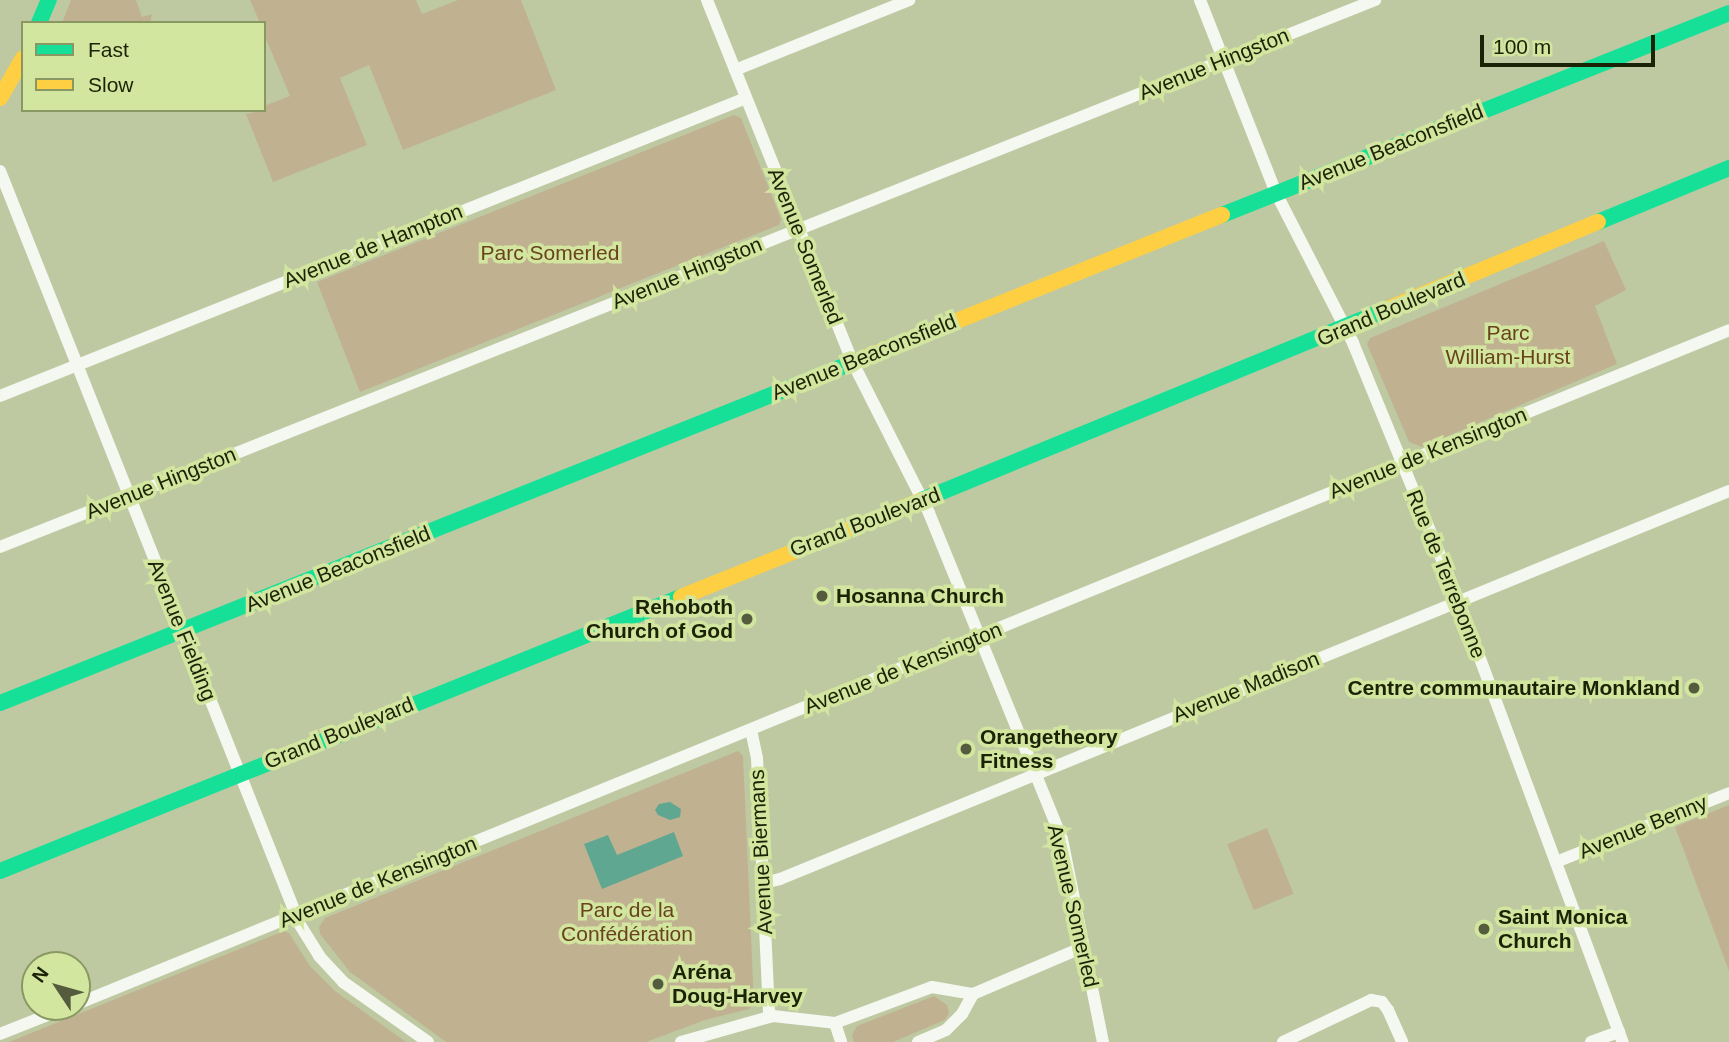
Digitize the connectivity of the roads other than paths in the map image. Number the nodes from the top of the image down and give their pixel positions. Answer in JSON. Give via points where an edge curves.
{"nodes":[{"id":1,"x":49,"y":0,"type":"edge"},
{"id":2,"x":707,"y":0,"type":"edge"},
{"id":3,"x":909,"y":0,"type":"edge"},
{"id":4,"x":1199,"y":0,"type":"edge"},
{"id":5,"x":1375,"y":0,"type":"edge"},
{"id":6,"x":1729,"y":13,"type":"edge"},
{"id":7,"x":40,"y":21,"type":"edge"},
{"id":8,"x":1223,"y":60,"type":"junction"},
{"id":9,"x":21,"y":61,"type":"edge"},
{"id":10,"x":735,"y":69,"type":"junction"},
{"id":11,"x":0,"y":98,"type":"edge"},
{"id":12,"x":746,"y":98,"type":"junction"},
{"id":13,"x":1729,"y":168,"type":"edge"},
{"id":14,"x":0,"y":171,"type":"edge"},
{"id":15,"x":1276,"y":194,"type":"junction"},
{"id":16,"x":799,"y":229,"type":"junction"},
{"id":17,"x":1346,"y":328,"type":"junction"},
{"id":18,"x":1729,"y":330,"type":"edge"},
{"id":19,"x":852,"y":361,"type":"junction"},
{"id":20,"x":76,"y":365,"type":"junction"},
{"id":21,"x":0,"y":396,"type":"edge"},
{"id":22,"x":1402,"y":465,"type":"junction"},
{"id":23,"x":1729,"y":491,"type":"edge"},
{"id":24,"x":129,"y":496,"type":"junction"},
{"id":25,"x":922,"y":499,"type":"junction"},
{"id":26,"x":0,"y":547,"type":"edge"},
{"id":27,"x":1459,"y":602,"type":"junction"},
{"id":28,"x":182,"y":631,"type":"junction"},
{"id":29,"x":981,"y":636,"type":"junction"},
{"id":30,"x":0,"y":703,"type":"edge"},
{"id":31,"x":751,"y":730,"type":"junction"},
{"id":32,"x":1036,"y":772,"type":"junction"},
{"id":33,"x":239,"y":773,"type":"junction"},
{"id":34,"x":1729,"y":793,"type":"edge"},
{"id":35,"x":1556,"y":862,"type":"junction"},
{"id":36,"x":0,"y":871,"type":"edge"},
{"id":37,"x":764,"y":883,"type":"junction"},
{"id":38,"x":296,"y":915,"type":"junction"},
{"id":39,"x":1083,"y":947,"type":"junction"},
{"id":40,"x":973,"y":994,"type":"junction"},
{"id":41,"x":91,"y":997,"type":"edge"},
{"id":42,"x":769,"y":1017,"type":"junction"},
{"id":43,"x":33,"y":1021,"type":"edge"},
{"id":44,"x":835,"y":1023,"type":"junction"},
{"id":45,"x":0,"y":1034,"type":"edge"},
{"id":46,"x":1621,"y":1037,"type":"edge"},
{"id":47,"x":428,"y":1042,"type":"edge"},
{"id":48,"x":681,"y":1042,"type":"edge"},
{"id":49,"x":841,"y":1042,"type":"edge"},
{"id":50,"x":918,"y":1042,"type":"edge"},
{"id":51,"x":1103,"y":1042,"type":"edge"},
{"id":52,"x":1283,"y":1042,"type":"edge"},
{"id":53,"x":1402,"y":1042,"type":"edge"},
{"id":54,"x":1591,"y":1042,"type":"edge"}],
"edges":[{"from":1,"to":7,"type":"street"},
{"from":2,"to":10,"type":"street","name":"Avenue Somerled"},
{"from":3,"to":10,"type":"street"},
{"from":4,"to":8,"type":"street","name":"Rue de Terrebonne"},
{"from":5,"to":8,"type":"street","name":"Avenue Hingston"},
{"from":6,"to":15,"type":"street","name":"Avenue Beaconsfield"},
{"from":8,"to":15,"type":"street","name":"Rue de Terrebonne"},
{"from":8,"to":16,"type":"street","name":"Avenue Hingston"},
{"from":9,"to":11,"type":"street"},
{"from":10,"to":12,"type":"street","name":"Avenue Somerled"},
{"from":12,"to":16,"type":"street","name":"Avenue Somerled"},
{"from":12,"to":20,"type":"street","name":"Avenue de Hampton"},
{"from":13,"to":17,"type":"street","name":"Grand Boulevard"},
{"from":14,"to":20,"type":"street","name":"Avenue Fielding"},
{"from":15,"to":17,"type":"street","name":"Rue de Terrebonne"},
{"from":15,"to":19,"type":"street","name":"Avenue Beaconsfield"},
{"from":16,"to":19,"type":"street","name":"Avenue Somerled"},
{"from":16,"to":24,"type":"street","name":"Avenue Hingston"},
{"from":17,"to":22,"type":"street","name":"Rue de Terrebonne"},
{"from":17,"to":25,"type":"street","name":"Grand Boulevard"},
{"from":18,"to":22,"type":"street","name":"Avenue de Kensington"},
{"from":19,"to":25,"type":"street","name":"Avenue Somerled"},
{"from":19,"to":28,"type":"street","name":"Avenue Beaconsfield"},
{"from":20,"to":21,"type":"street","name":"Avenue de Hampton"},
{"from":20,"to":24,"type":"street","name":"Avenue Fielding"},
{"from":22,"to":27,"type":"street","name":"Rue de Terrebonne"},
{"from":22,"to":29,"type":"street","name":"Avenue de Kensington"},
{"from":23,"to":27,"type":"street","name":"Avenue Madison"},
{"from":24,"to":26,"type":"street","name":"Avenue Hingston"},
{"from":24,"to":28,"type":"street","name":"Avenue Fielding"},
{"from":25,"to":29,"type":"street","name":"Avenue Somerled"},
{"from":25,"to":33,"type":"street","name":"Grand Boulevard"},
{"from":27,"to":32,"type":"street","name":"Avenue Madison"},
{"from":27,"to":35,"type":"street","name":"Rue de Terrebonne"},
{"from":28,"to":30,"type":"street","name":"Avenue Beaconsfield"},
{"from":28,"to":33,"type":"street","name":"Avenue Fielding"},
{"from":29,"to":31,"type":"street","name":"Avenue de Kensington"},
{"from":29,"to":32,"type":"street","name":"Avenue Somerled"},
{"from":31,"to":37,"type":"street","name":"Avenue Biermans","via":[[757,758]]},
{"from":31,"to":38,"type":"street","name":"Avenue de Kensington"},
{"from":32,"to":37,"type":"street","name":"Avenue Madison"},
{"from":32,"to":39,"type":"street","name":"Avenue Somerled","via":[[1062,839]]},
{"from":33,"to":36,"type":"street","name":"Grand Boulevard"},
{"from":33,"to":38,"type":"street","name":"Avenue Fielding"},
{"from":34,"to":35,"type":"street","name":"Avenue Benny"},
{"from":35,"to":46,"type":"street","name":"Rue de Terrebonne"},
{"from":37,"to":42,"type":"street","name":"Avenue Biermans"},
{"from":38,"to":41,"type":"street","name":"Avenue de Kensington"},
{"from":38,"to":47,"type":"street","name":"Avenue Fielding","via":[[313,948],[343,982]]},
{"from":39,"to":40,"type":"street"},
{"from":39,"to":51,"type":"street","name":"Avenue Somerled"},
{"from":40,"to":44,"type":"street","via":[[932,987]]},
{"from":40,"to":50,"type":"street","via":[[946,1030]]},
{"from":42,"to":44,"type":"street"},
{"from":42,"to":48,"type":"street"},
{"from":43,"to":45,"type":"street"},
{"from":44,"to":49,"type":"street"},
{"from":46,"to":54,"type":"street"},
{"from":52,"to":53,"type":"street","via":[[1371,1000],[1382,1002]]}]}
